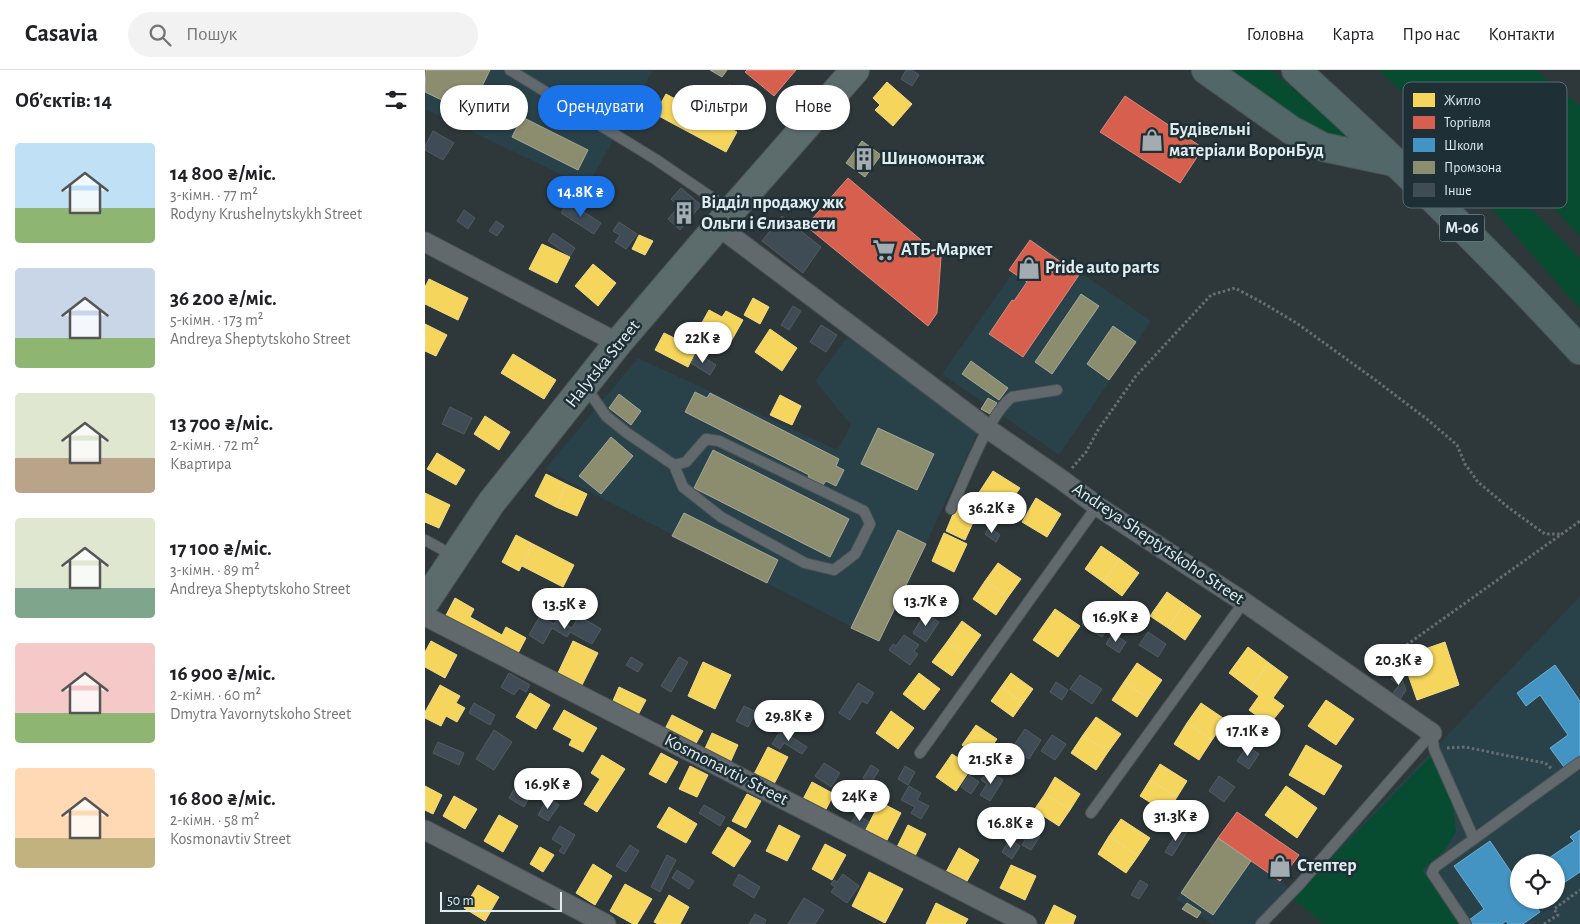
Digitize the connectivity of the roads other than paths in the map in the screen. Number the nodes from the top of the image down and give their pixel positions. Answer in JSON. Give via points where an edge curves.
{"nodes":[{"id":1,"x":510,"y":70,"type":"edge"},
{"id":2,"x":855,"y":70,"type":"edge"},
{"id":3,"x":1206,"y":70,"type":"edge"},
{"id":4,"x":1299,"y":72,"type":"edge"},
{"id":5,"x":1396,"y":163,"type":"junction"},
{"id":6,"x":1403,"y":170,"type":"edge"},
{"id":7,"x":1442,"y":208,"type":"edge"},
{"id":8,"x":725,"y":218,"type":"junction"},
{"id":9,"x":425,"y":242,"type":"edge"},
{"id":10,"x":619,"y":343,"type":"junction"},
{"id":11,"x":1580,"y":350,"type":"edge"},
{"id":12,"x":585,"y":385,"type":"junction"},
{"id":13,"x":1057,"y":390,"type":"dead end"},
{"id":14,"x":988,"y":429,"type":"junction"},
{"id":15,"x":674,"y":464,"type":"junction"},
{"id":16,"x":1097,"y":506,"type":"junction"},
{"id":17,"x":951,"y":508,"type":"dead end"},
{"id":18,"x":425,"y":540,"type":"edge"},
{"id":19,"x":454,"y":556,"type":"junction"},
{"id":20,"x":425,"y":602,"type":"edge"},
{"id":21,"x":1244,"y":602,"type":"junction"},
{"id":22,"x":425,"y":616,"type":"edge"},
{"id":23,"x":1433,"y":741,"type":"junction"},
{"id":24,"x":920,"y":753,"type":"dead end"},
{"id":25,"x":1580,"y":762,"type":"edge"},
{"id":26,"x":1091,"y":813,"type":"dead end"},
{"id":27,"x":425,"y":830,"type":"edge"},
{"id":28,"x":1475,"y":839,"type":"junction"},
{"id":29,"x":606,"y":924,"type":"edge"},
{"id":30,"x":1027,"y":924,"type":"edge"},
{"id":31,"x":1261,"y":924,"type":"edge"},
{"id":32,"x":1466,"y":924,"type":"edge"}],
"edges":[{"from":1,"to":8,"type":"lane","via":[[655,159]]},
{"from":2,"to":8,"type":"main road","name":"Halytska Street"},
{"from":3,"to":5,"type":"highway","via":[[1291,130],[1323,147]]},
{"from":4,"to":5,"type":"highway","number":"М-06"},
{"from":5,"to":6,"type":"highway","number":"М-06"},
{"from":7,"to":11,"type":"highway","number":"М-06","via":[[1529,294]]},
{"from":8,"to":10,"type":"main road","name":"Halytska Street"},
{"from":8,"to":14,"type":"street","name":"Andreya Sheptytskoho Street"},
{"from":9,"to":10,"type":"street"},
{"from":10,"to":12,"type":"main road","name":"Halytska Street"},
{"from":12,"to":15,"type":"lane","via":[[606,416]]},
{"from":12,"to":19,"type":"main road","name":"Halytska Street","via":[[491,503]]},
{"from":13,"to":14,"type":"lane","via":[[1012,397]]},
{"from":14,"to":16,"type":"street","name":"Andreya Sheptytskoho Street"},
{"from":14,"to":17,"type":"lane"},
{"from":15,"to":15,"type":"lane","via":[[686,462],[706,440],[719,441],[864,511],[869,524],[855,554],[834,570],[805,563],[721,517],[683,487]]},
{"from":16,"to":21,"type":"street","name":"Andreya Sheptytskoho Street"},
{"from":16,"to":24,"type":"lane"},
{"from":18,"to":19,"type":"lane"},
{"from":19,"to":20,"type":"main road","name":"Halytska Street"},
{"from":21,"to":23,"type":"street","name":"Andreya Sheptytskoho Street","via":[[1357,680]]},
{"from":21,"to":26,"type":"lane"},
{"from":22,"to":30,"type":"street","name":"Kosmonavtiv Street"},
{"from":23,"to":28,"type":"lane"},
{"from":23,"to":31,"type":"lane"},
{"from":25,"to":28,"type":"lane"},
{"from":27,"to":29,"type":"street"},
{"from":28,"to":32,"type":"lane","via":[[1435,866],[1432,874]]}]}
